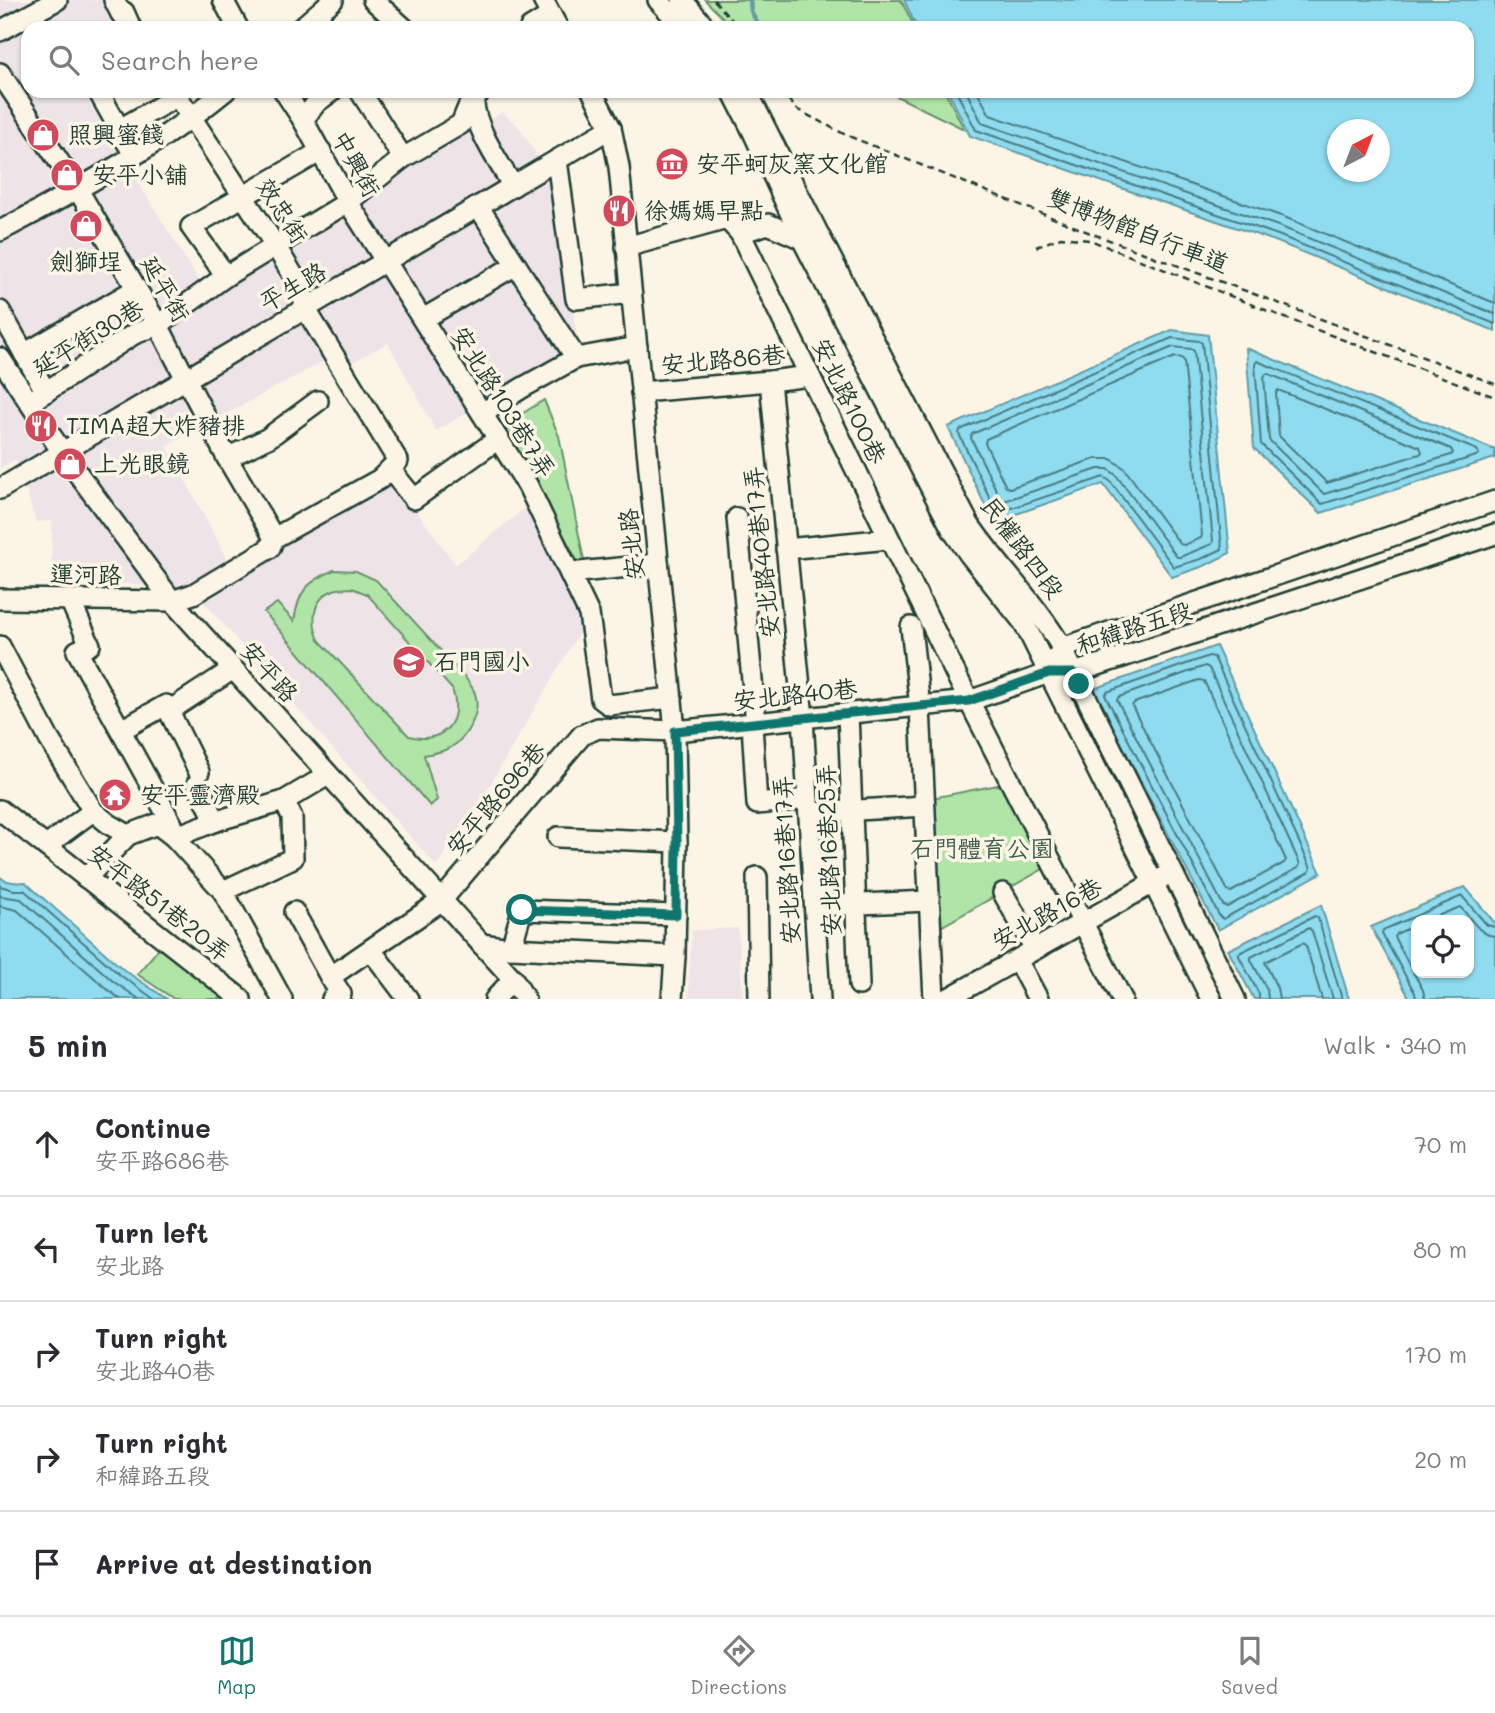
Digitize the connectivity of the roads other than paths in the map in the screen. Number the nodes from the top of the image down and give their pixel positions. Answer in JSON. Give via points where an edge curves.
{"nodes":[{"id":1,"x":57,"y":0,"type":"edge"},
{"id":2,"x":114,"y":0,"type":"edge"},
{"id":3,"x":223,"y":0,"type":"edge"},
{"id":4,"x":333,"y":0,"type":"edge"},
{"id":5,"x":373,"y":0,"type":"edge"},
{"id":6,"x":658,"y":0,"type":"edge"},
{"id":7,"x":682,"y":0,"type":"edge"},
{"id":8,"x":128,"y":21,"type":"edge"},
{"id":9,"x":234,"y":21,"type":"edge"},
{"id":10,"x":309,"y":21,"type":"edge"},
{"id":11,"x":393,"y":21,"type":"edge"},
{"id":12,"x":678,"y":21,"type":"edge"},
{"id":13,"x":700,"y":21,"type":"edge"},
{"id":14,"x":0,"y":31,"type":"edge"},
{"id":15,"x":0,"y":73,"type":"edge"},
{"id":16,"x":102,"y":98,"type":"edge"},
{"id":17,"x":168,"y":98,"type":"edge"},
{"id":18,"x":179,"y":98,"type":"edge"},
{"id":19,"x":216,"y":98,"type":"edge"},
{"id":20,"x":289,"y":98,"type":"edge"},
{"id":21,"x":322,"y":98,"type":"edge"},
{"id":22,"x":364,"y":98,"type":"edge"},
{"id":23,"x":474,"y":98,"type":"edge"},
{"id":24,"x":477,"y":98,"type":"edge"},
{"id":25,"x":596,"y":98,"type":"edge"},
{"id":26,"x":736,"y":98,"type":"edge"},
{"id":27,"x":750,"y":98,"type":"edge"},
{"id":28,"x":192,"y":118,"type":"junction"},
{"id":29,"x":303,"y":120,"type":"junction"},
{"id":30,"x":611,"y":128,"type":"junction"},
{"id":31,"x":120,"y":129,"type":"junction"},
{"id":32,"x":321,"y":151,"type":"junction"},
{"id":33,"x":134,"y":155,"type":"junction"},
{"id":34,"x":403,"y":158,"type":"junction"},
{"id":35,"x":557,"y":160,"type":"junction"},
{"id":36,"x":513,"y":186,"type":"junction"},
{"id":37,"x":78,"y":190,"type":"junction"},
{"id":38,"x":243,"y":196,"type":"junction"},
{"id":39,"x":348,"y":202,"type":"junction"},
{"id":40,"x":478,"y":206,"type":"junction"},
{"id":41,"x":0,"y":231,"type":"edge"},
{"id":42,"x":740,"y":233,"type":"junction"},
{"id":43,"x":810,"y":236,"type":"junction"},
{"id":44,"x":275,"y":245,"type":"junction"},
{"id":45,"x":626,"y":247,"type":"junction"},
{"id":46,"x":386,"y":261,"type":"junction"},
{"id":47,"x":516,"y":265,"type":"junction"},
{"id":48,"x":226,"y":276,"type":"junction"},
{"id":49,"x":136,"y":289,"type":"junction"},
{"id":50,"x":631,"y":293,"type":"junction"},
{"id":51,"x":305,"y":308,"type":"junction"},
{"id":52,"x":0,"y":311,"type":"edge"},
{"id":53,"x":423,"y":320,"type":"junction"},
{"id":54,"x":158,"y":325,"type":"junction"},
{"id":55,"x":637,"y":346,"type":"junction"},
{"id":56,"x":24,"y":355,"type":"junction"},
{"id":57,"x":0,"y":358,"type":"edge"},
{"id":58,"x":576,"y":358,"type":"junction"},
{"id":59,"x":810,"y":376,"type":"junction"},
{"id":60,"x":186,"y":378,"type":"junction"},
{"id":61,"x":770,"y":381,"type":"junction"},
{"id":62,"x":641,"y":392,"type":"junction"},
{"id":63,"x":38,"y":397,"type":"junction"},
{"id":64,"x":318,"y":401,"type":"dead end"},
{"id":65,"x":482,"y":413,"type":"junction"},
{"id":66,"x":498,"y":439,"type":"junction"},
{"id":67,"x":62,"y":452,"type":"junction"},
{"id":68,"x":227,"y":458,"type":"junction"},
{"id":69,"x":390,"y":468,"type":"junction"},
{"id":70,"x":0,"y":489,"type":"edge"},
{"id":71,"x":1495,"y":501,"type":"edge"},
{"id":72,"x":737,"y":518,"type":"dead end"},
{"id":73,"x":1495,"y":534,"type":"edge"},
{"id":74,"x":274,"y":538,"type":"junction"},
{"id":75,"x":889,"y":539,"type":"junction"},
{"id":76,"x":786,"y":549,"type":"junction"},
{"id":77,"x":658,"y":564,"type":"junction"},
{"id":78,"x":570,"y":573,"type":"junction"},
{"id":79,"x":0,"y":598,"type":"edge"},
{"id":80,"x":70,"y":600,"type":"junction"},
{"id":81,"x":172,"y":601,"type":"junction"},
{"id":82,"x":911,"y":627,"type":"dead end"},
{"id":83,"x":0,"y":646,"type":"edge"},
{"id":84,"x":1062,"y":648,"type":"junction"},
{"id":85,"x":233,"y":669,"type":"junction"},
{"id":86,"x":1049,"y":673,"type":"junction"},
{"id":87,"x":1074,"y":673,"type":"junction"},
{"id":88,"x":672,"y":698,"type":"junction"},
{"id":89,"x":969,"y":701,"type":"junction"},
{"id":90,"x":920,"y":706,"type":"junction"},
{"id":91,"x":169,"y":710,"type":"junction"},
{"id":92,"x":848,"y":714,"type":"junction"},
{"id":93,"x":803,"y":719,"type":"junction"},
{"id":94,"x":754,"y":724,"type":"junction"},
{"id":95,"x":121,"y":730,"type":"junction"},
{"id":96,"x":589,"y":731,"type":"joint"},
{"id":97,"x":675,"y":731,"type":"junction"},
{"id":98,"x":328,"y":775,"type":"junction"},
{"id":99,"x":284,"y":802,"type":"junction"},
{"id":100,"x":809,"y":806,"type":"junction"},
{"id":101,"x":924,"y":806,"type":"junction"},
{"id":102,"x":0,"y":810,"type":"edge"},
{"id":103,"x":852,"y":810,"type":"junction"},
{"id":104,"x":93,"y":811,"type":"junction"},
{"id":105,"x":216,"y":821,"type":"junction"},
{"id":106,"x":128,"y":835,"type":"junction"},
{"id":107,"x":174,"y":837,"type":"junction"},
{"id":108,"x":558,"y":837,"type":"dead end"},
{"id":109,"x":677,"y":842,"type":"junction"},
{"id":110,"x":46,"y":846,"type":"junction"},
{"id":111,"x":1172,"y":872,"type":"junction"},
{"id":112,"x":757,"y":877,"type":"dead end"},
{"id":113,"x":86,"y":878,"type":"junction"},
{"id":114,"x":1152,"y":883,"type":"junction"},
{"id":115,"x":223,"y":891,"type":"junction"},
{"id":116,"x":1003,"y":893,"type":"dead end"},
{"id":117,"x":441,"y":901,"type":"junction"},
{"id":118,"x":929,"y":901,"type":"junction"},
{"id":119,"x":856,"y":904,"type":"junction"},
{"id":120,"x":815,"y":906,"type":"junction"},
{"id":121,"x":294,"y":912,"type":"dead end"},
{"id":122,"x":676,"y":915,"type":"junction"},
{"id":123,"x":1082,"y":923,"type":"junction"},
{"id":124,"x":481,"y":944,"type":"junction"},
{"id":125,"x":511,"y":948,"type":"junction"},
{"id":126,"x":1035,"y":949,"type":"junction"},
{"id":127,"x":371,"y":950,"type":"junction"},
{"id":128,"x":675,"y":956,"type":"junction"},
{"id":129,"x":1017,"y":960,"type":"junction"},
{"id":130,"x":330,"y":977,"type":"junction"},
{"id":131,"x":513,"y":979,"type":"junction"},
{"id":132,"x":859,"y":985,"type":"dead end"},
{"id":133,"x":241,"y":999,"type":"edge"},
{"id":134,"x":282,"y":999,"type":"edge"},
{"id":135,"x":332,"y":999,"type":"edge"},
{"id":136,"x":408,"y":999,"type":"edge"},
{"id":137,"x":495,"y":999,"type":"edge"},
{"id":138,"x":525,"y":999,"type":"edge"},
{"id":139,"x":672,"y":999,"type":"edge"},
{"id":140,"x":760,"y":999,"type":"edge"},
{"id":141,"x":820,"y":999,"type":"edge"},
{"id":142,"x":934,"y":999,"type":"edge"},
{"id":143,"x":947,"y":999,"type":"edge"},
{"id":144,"x":1038,"y":999,"type":"edge"},
{"id":145,"x":1122,"y":999,"type":"edge"},
{"id":146,"x":1211,"y":999,"type":"edge"},
{"id":147,"x":1235,"y":999,"type":"edge"}],
"edges":[{"from":1,"to":14,"type":"street"},
{"from":2,"to":8,"type":"street"},
{"from":3,"to":9,"type":"street"},
{"from":4,"to":10,"type":"street"},
{"from":5,"to":11,"type":"street"},
{"from":6,"to":12,"type":"street"},
{"from":7,"to":13,"type":"street"},
{"from":15,"to":37,"type":"street","name":"延平街"},
{"from":16,"to":31,"type":"street"},
{"from":17,"to":31,"type":"street"},
{"from":18,"to":28,"type":"street","name":"效忠街"},
{"from":19,"to":28,"type":"street"},
{"from":20,"to":29,"type":"street","name":"中興街"},
{"from":21,"to":29,"type":"street"},
{"from":22,"to":34,"type":"street"},
{"from":23,"to":34,"type":"street","name":"延平街30巷","via":[[461,124]]},
{"from":24,"to":36,"type":"street","via":[[485,139]]},
{"from":25,"to":30,"type":"street","name":"安北路"},
{"from":26,"to":43,"type":"street","name":"民權路四段"},
{"from":27,"to":43,"type":"street","name":"民權路四段"},
{"from":28,"to":33,"type":"street"},
{"from":28,"to":38,"type":"street","name":"效忠街"},
{"from":29,"to":32,"type":"street","name":"中興街"},
{"from":30,"to":35,"type":"street","name":"平生路"},
{"from":30,"to":45,"type":"street","name":"安北路"},
{"from":31,"to":33,"type":"street"},
{"from":32,"to":38,"type":"street"},
{"from":32,"to":39,"type":"street","name":"中興街"},
{"from":33,"to":37,"type":"street"},
{"from":34,"to":39,"type":"street","name":"延平街30巷"},
{"from":35,"to":36,"type":"street","name":"平生路"},
{"from":35,"to":50,"type":"street","via":[[576,299]]},
{"from":36,"to":40,"type":"street","name":"平生路"},
{"from":37,"to":41,"type":"street"},
{"from":37,"to":49,"type":"street","name":"延平街"},
{"from":38,"to":44,"type":"street","name":"效忠街"},
{"from":38,"to":48,"type":"street","via":[[191,227]]},
{"from":39,"to":44,"type":"street","name":"延平街30巷"},
{"from":39,"to":46,"type":"street","name":"中興街"},
{"from":40,"to":46,"type":"street","name":"平生路"},
{"from":40,"to":47,"type":"street"},
{"from":42,"to":43,"type":"street","via":[[768,224]]},
{"from":42,"to":45,"type":"street","via":[[727,219]]},
{"from":42,"to":59,"type":"street","name":"安北路100巷"},
{"from":43,"to":84,"type":"street","name":"民權路四段","via":[[969,524]]},
{"from":43,"to":86,"type":"street","name":"民權路四段","via":[[953,531],[1024,624]]},
{"from":44,"to":48,"type":"street","name":"延平街30巷"},
{"from":44,"to":51,"type":"street","name":"效忠街","via":[[302,290]]},
{"from":45,"to":50,"type":"street","name":"安北路"},
{"from":46,"to":51,"type":"street","name":"平生路"},
{"from":46,"to":53,"type":"street","name":"安北路103巷7弄"},
{"from":47,"to":53,"type":"street"},
{"from":47,"to":58,"type":"street"},
{"from":48,"to":54,"type":"street","name":"延平街30巷"},
{"from":49,"to":54,"type":"street","name":"延平街"},
{"from":49,"to":56,"type":"street"},
{"from":50,"to":55,"type":"street","name":"安北路"},
{"from":51,"to":60,"type":"street","name":"平生路"},
{"from":51,"to":69,"type":"street","name":"效忠街","via":[[398,461]]},
{"from":52,"to":56,"type":"street"},
{"from":53,"to":65,"type":"street","name":"安北路103巷7弄"},
{"from":54,"to":60,"type":"street","name":"延平街"},
{"from":54,"to":63,"type":"street","name":"延平街30巷","via":[[134,334]]},
{"from":55,"to":58,"type":"street"},
{"from":55,"to":62,"type":"street","name":"安北路"},
{"from":56,"to":63,"type":"street"},
{"from":57,"to":63,"type":"street","name":"安平路"},
{"from":58,"to":65,"type":"street"},
{"from":59,"to":61,"type":"street","name":"安北路86巷"},
{"from":59,"to":75,"type":"street","name":"安北路100巷"},
{"from":60,"to":67,"type":"street","name":"平生路"},
{"from":60,"to":68,"type":"street","name":"延平街"},
{"from":61,"to":62,"type":"street","name":"安北路86巷"},
{"from":61,"to":76,"type":"street","name":"安北路40巷17弄"},
{"from":62,"to":77,"type":"street","name":"安北路"},
{"from":63,"to":67,"type":"street","name":"安平路"},
{"from":64,"to":68,"type":"street","via":[[268,438]]},
{"from":65,"to":66,"type":"street","name":"安北路103巷7弄"},
{"from":66,"to":69,"type":"street","name":"效忠街","via":[[414,499]]},
{"from":66,"to":78,"type":"street","name":"安北路103巷7弄","via":[[528,486]]},
{"from":67,"to":70,"type":"street","name":"平生路"},
{"from":67,"to":81,"type":"street","name":"安平路"},
{"from":68,"to":74,"type":"street","name":"延平街"},
{"from":69,"to":74,"type":"street","via":[[380,479]]},
{"from":71,"to":84,"type":"street","name":"和緯路五段"},
{"from":72,"to":94,"type":"street","name":"安北路40巷17弄"},
{"from":73,"to":87,"type":"street","name":"和緯路五段"},
{"from":74,"to":81,"type":"street","via":[[270,548],[193,594]]},
{"from":75,"to":76,"type":"street"},
{"from":75,"to":89,"type":"street","name":"安北路100巷"},
{"from":76,"to":93,"type":"street","name":"安北路40巷17弄"},
{"from":77,"to":78,"type":"street"},
{"from":77,"to":88,"type":"street","name":"安北路"},
{"from":78,"to":88,"type":"street","name":"安北路103巷7弄","via":[[589,614],[601,699],[609,705]]},
{"from":79,"to":80,"type":"street","name":"運河路"},
{"from":80,"to":81,"type":"street","name":"運河路"},
{"from":80,"to":95,"type":"street","via":[[90,645],[77,651]]},
{"from":81,"to":85,"type":"street","name":"安平路"},
{"from":82,"to":90,"type":"street"},
{"from":83,"to":104,"type":"street"},
{"from":84,"to":86,"type":"street","name":"和緯路五段"},
{"from":84,"to":87,"type":"street","name":"民權路四段"},
{"from":85,"to":91,"type":"street"},
{"from":85,"to":98,"type":"street","name":"安平路"},
{"from":86,"to":87,"type":"street","name":"和緯路五段"},
{"from":86,"to":89,"type":"street","name":"安北路40巷"},
{"from":86,"to":114,"type":"street","name":"民權路四段"},
{"from":87,"to":111,"type":"street","name":"民權路四段"},
{"from":88,"to":97,"type":"street","name":"安北路"},
{"from":89,"to":90,"type":"street","name":"安北路40巷"},
{"from":89,"to":123,"type":"street","name":"安北路100巷"},
{"from":90,"to":92,"type":"street","name":"安北路40巷"},
{"from":90,"to":101,"type":"street"},
{"from":91,"to":95,"type":"street","via":[[166,705]]},
{"from":91,"to":105,"type":"street"},
{"from":92,"to":93,"type":"street","name":"安北路40巷"},
{"from":92,"to":103,"type":"street","name":"安北路16巷25弄"},
{"from":93,"to":94,"type":"street","name":"安北路40巷"},
{"from":93,"to":100,"type":"street","name":"安北路16巷17弄"},
{"from":94,"to":97,"type":"street","name":"安北路40巷"},
{"from":94,"to":100,"type":"street","name":"安北路40巷17弄","via":[[757,804]]},
{"from":95,"to":107,"type":"street","via":[[172,824]]},
{"from":96,"to":97,"type":"street","name":"安北路40巷"},
{"from":96,"to":117,"type":"street","name":"安平路696巷"},
{"from":97,"to":109,"type":"street","name":"安北路"},
{"from":98,"to":99,"type":"street"},
{"from":98,"to":117,"type":"street","name":"安平路"},
{"from":99,"to":105,"type":"street"},
{"from":99,"to":115,"type":"street","via":[[292,817],[293,858]]},
{"from":100,"to":103,"type":"street"},
{"from":100,"to":120,"type":"street","name":"安北路16巷17弄"},
{"from":101,"to":103,"type":"street"},
{"from":101,"to":118,"type":"street"},
{"from":102,"to":110,"type":"street","name":"安平路51巷20弄"},
{"from":103,"to":119,"type":"street","name":"安北路16巷25弄"},
{"from":104,"to":106,"type":"street"},
{"from":104,"to":110,"type":"street"},
{"from":105,"to":107,"type":"street"},
{"from":106,"to":107,"type":"street","via":[[157,824]]},
{"from":106,"to":113,"type":"street"},
{"from":107,"to":115,"type":"street"},
{"from":108,"to":109,"type":"street"},
{"from":109,"to":122,"type":"street","name":"安北路"},
{"from":110,"to":113,"type":"street","name":"安平路51巷20弄"},
{"from":111,"to":114,"type":"street","name":"安北路16巷"},
{"from":111,"to":147,"type":"street","name":"民權路四段"},
{"from":112,"to":140,"type":"street"},
{"from":113,"to":133,"type":"street","name":"安平路51巷20弄"},
{"from":114,"to":123,"type":"street","name":"安北路16巷"},
{"from":114,"to":146,"type":"street","name":"民權路四段"},
{"from":115,"to":134,"type":"street"},
{"from":116,"to":126,"type":"street"},
{"from":117,"to":124,"type":"street","name":"安平路"},
{"from":117,"to":127,"type":"street","name":"安平路696巷"},
{"from":118,"to":119,"type":"street"},
{"from":118,"to":142,"type":"street"},
{"from":119,"to":120,"type":"street"},
{"from":119,"to":132,"type":"street","name":"安北路16巷25弄"},
{"from":120,"to":141,"type":"street","name":"安北路16巷17弄"},
{"from":121,"to":130,"type":"street"},
{"from":122,"to":125,"type":"street","via":[[522,910]]},
{"from":122,"to":128,"type":"street","name":"安北路"},
{"from":123,"to":126,"type":"street","name":"安北路16巷"},
{"from":123,"to":145,"type":"street","name":"安北路100巷"},
{"from":124,"to":125,"type":"street"},
{"from":124,"to":131,"type":"street","name":"安平路"},
{"from":125,"to":128,"type":"street"},
{"from":126,"to":129,"type":"street","name":"安北路16巷"},
{"from":127,"to":130,"type":"street","name":"安平路696巷"},
{"from":127,"to":136,"type":"street"},
{"from":128,"to":139,"type":"street","name":"安北路"},
{"from":129,"to":143,"type":"street","name":"安北路16巷"},
{"from":129,"to":144,"type":"street"},
{"from":130,"to":135,"type":"street","via":[[341,994]]},
{"from":131,"to":137,"type":"street"},
{"from":131,"to":138,"type":"street","name":"安平路"}]}
